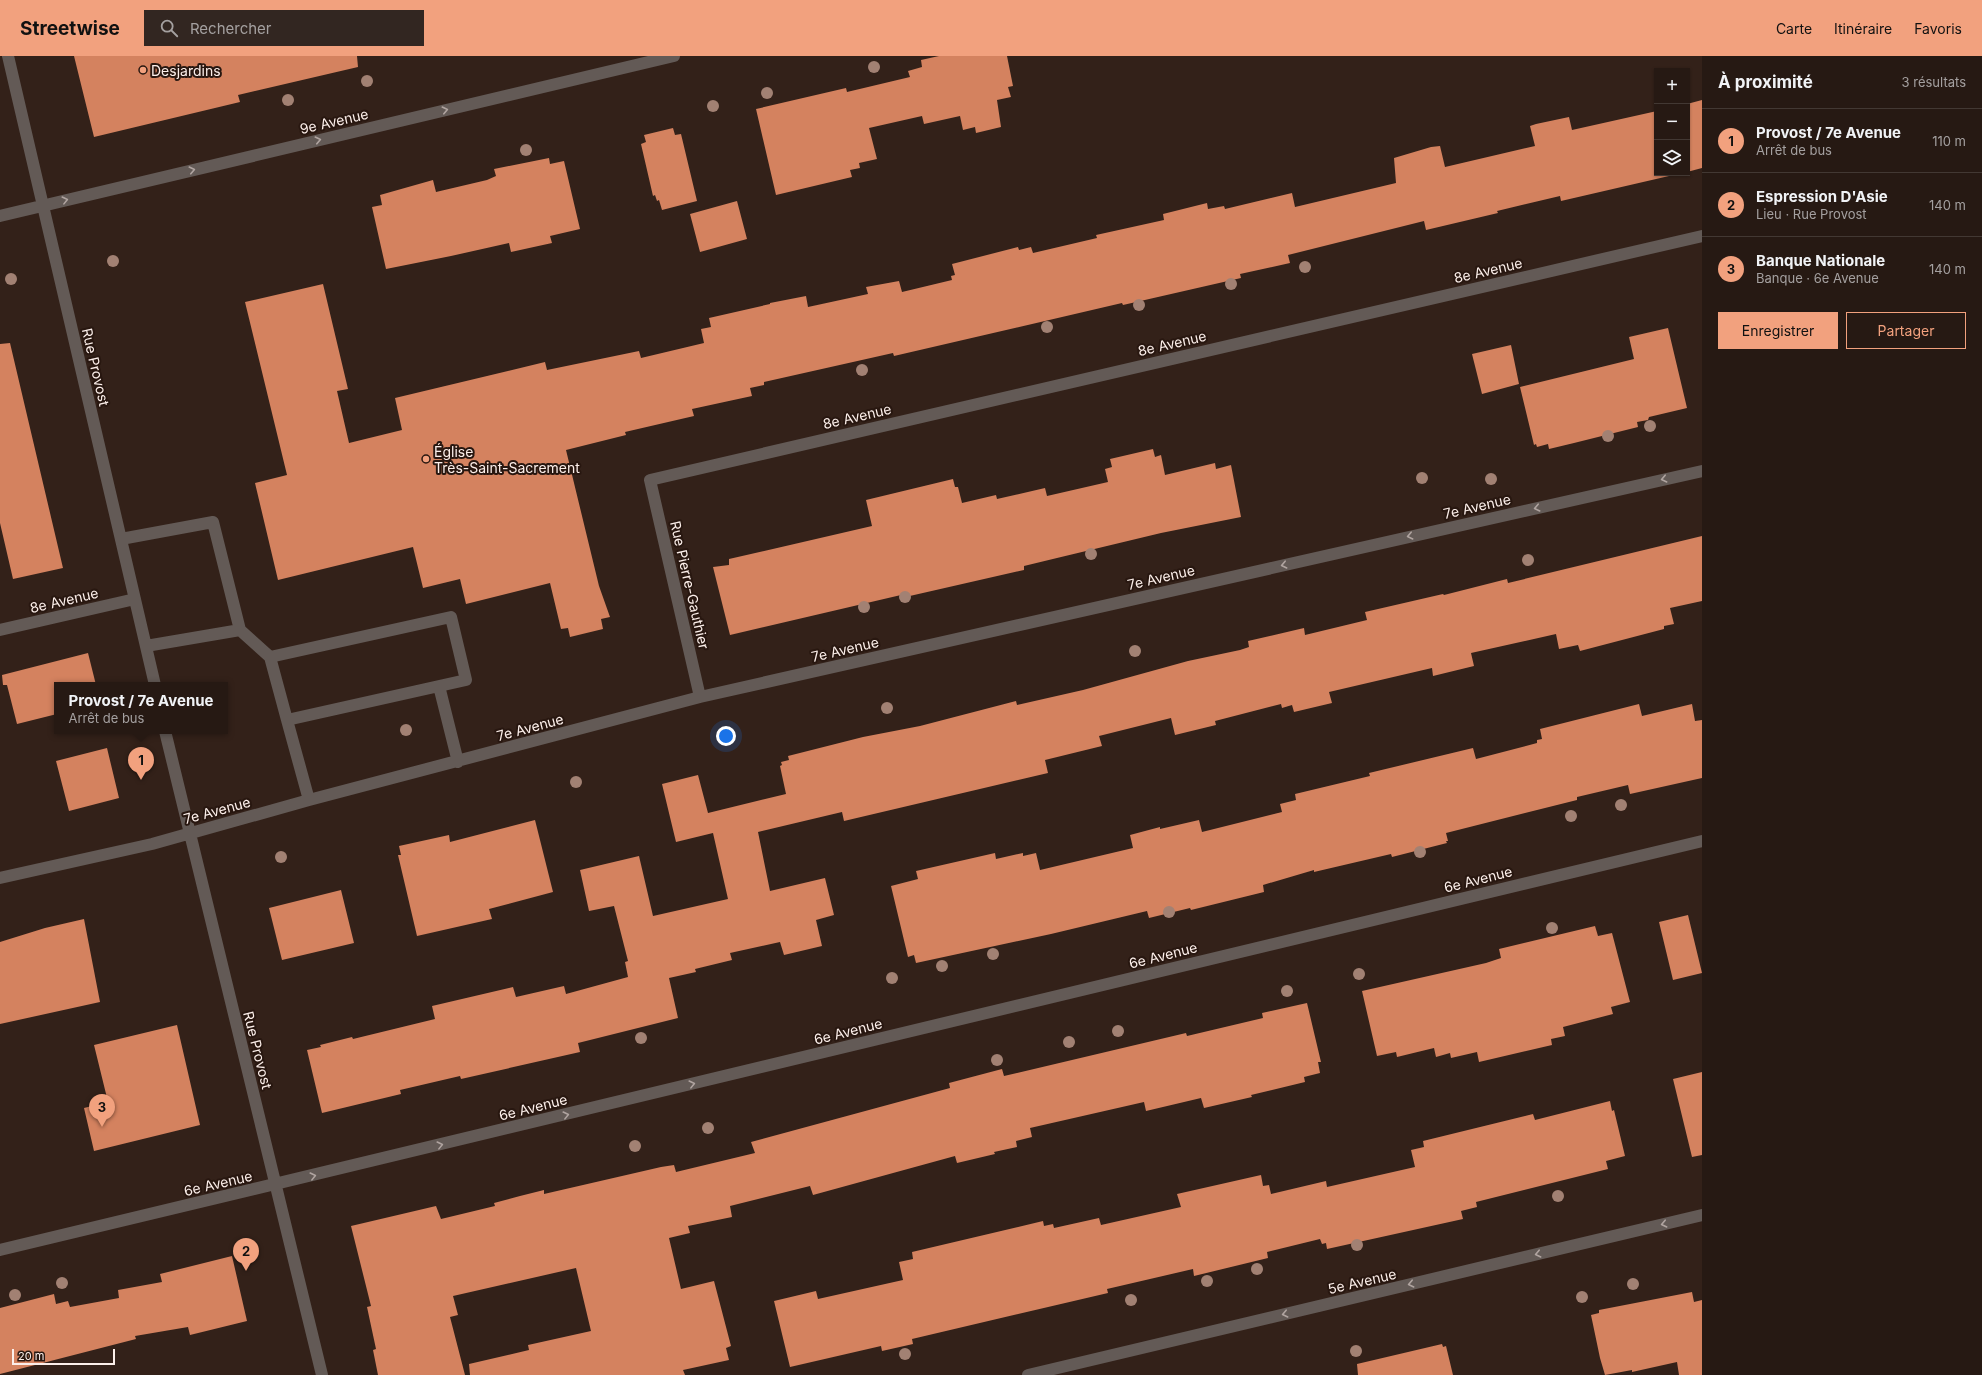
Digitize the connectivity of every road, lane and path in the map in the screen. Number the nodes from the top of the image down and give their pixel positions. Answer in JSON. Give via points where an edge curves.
{"nodes":[{"id":1,"x":8,"y":56,"type":"edge"},
{"id":2,"x":674,"y":56,"type":"edge"},
{"id":3,"x":42,"y":205,"type":"junction"},
{"id":4,"x":0,"y":216,"type":"edge"},
{"id":5,"x":1702,"y":236,"type":"edge"},
{"id":6,"x":1702,"y":470,"type":"edge"},
{"id":7,"x":650,"y":480,"type":"joint"},
{"id":8,"x":121,"y":539,"type":"junction"},
{"id":9,"x":135,"y":600,"type":"junction"},
{"id":10,"x":0,"y":630,"type":"edge"},
{"id":11,"x":240,"y":630,"type":"junction"},
{"id":12,"x":146,"y":646,"type":"junction"},
{"id":13,"x":270,"y":657,"type":"junction"},
{"id":14,"x":154,"y":682,"type":"edge"},
{"id":15,"x":439,"y":686,"type":"junction"},
{"id":16,"x":700,"y":697,"type":"junction"},
{"id":17,"x":287,"y":720,"type":"junction"},
{"id":18,"x":166,"y":734,"type":"edge"},
{"id":19,"x":458,"y":762,"type":"junction"},
{"id":20,"x":309,"y":800,"type":"junction"},
{"id":21,"x":189,"y":833,"type":"junction"},
{"id":22,"x":1702,"y":841,"type":"edge"},
{"id":23,"x":0,"y":878,"type":"edge"},
{"id":24,"x":275,"y":1185,"type":"junction"},
{"id":25,"x":1702,"y":1216,"type":"edge"},
{"id":26,"x":0,"y":1250,"type":"edge"},
{"id":27,"x":322,"y":1375,"type":"edge"},
{"id":28,"x":1028,"y":1375,"type":"edge"}],
"edges":[{"from":1,"to":3,"type":"street","name":"Rue Provost"},
{"from":3,"to":2,"type":"street","name":"9e Avenue","one_way":true},
{"from":3,"to":4,"type":"street","name":"9e Avenue"},
{"from":3,"to":8,"type":"street","name":"Rue Provost"},
{"from":5,"to":7,"type":"street","name":"8e Avenue"},
{"from":6,"to":16,"type":"street","name":"7e Avenue","one_way":true},
{"from":7,"to":16,"type":"street","name":"Rue Pierre-Gauthier"},
{"from":8,"to":9,"type":"street","name":"Rue Provost"},
{"from":8,"to":11,"type":"street","via":[[213,522]]},
{"from":9,"to":10,"type":"street","name":"8e Avenue"},
{"from":9,"to":12,"type":"street","name":"Rue Provost"},
{"from":11,"to":12,"type":"street"},
{"from":11,"to":13,"type":"street"},
{"from":12,"to":14,"type":"street","name":"Rue Provost"},
{"from":13,"to":15,"type":"street","via":[[451,617],[466,680]]},
{"from":13,"to":17,"type":"street"},
{"from":15,"to":17,"type":"street"},
{"from":15,"to":19,"type":"street"},
{"from":16,"to":19,"type":"street","name":"7e Avenue"},
{"from":17,"to":20,"type":"street"},
{"from":18,"to":21,"type":"street","name":"Rue Provost"},
{"from":19,"to":20,"type":"street","name":"7e Avenue"},
{"from":20,"to":21,"type":"street","name":"7e Avenue"},
{"from":21,"to":23,"type":"street","name":"7e Avenue","via":[[152,844]]},
{"from":21,"to":24,"type":"street","name":"Rue Provost"},
{"from":24,"to":22,"type":"street","name":"6e Avenue","one_way":true},
{"from":24,"to":26,"type":"street","name":"6e Avenue"},
{"from":24,"to":27,"type":"street","name":"Rue Provost"},
{"from":25,"to":28,"type":"street","name":"5e Avenue","one_way":true}]}
